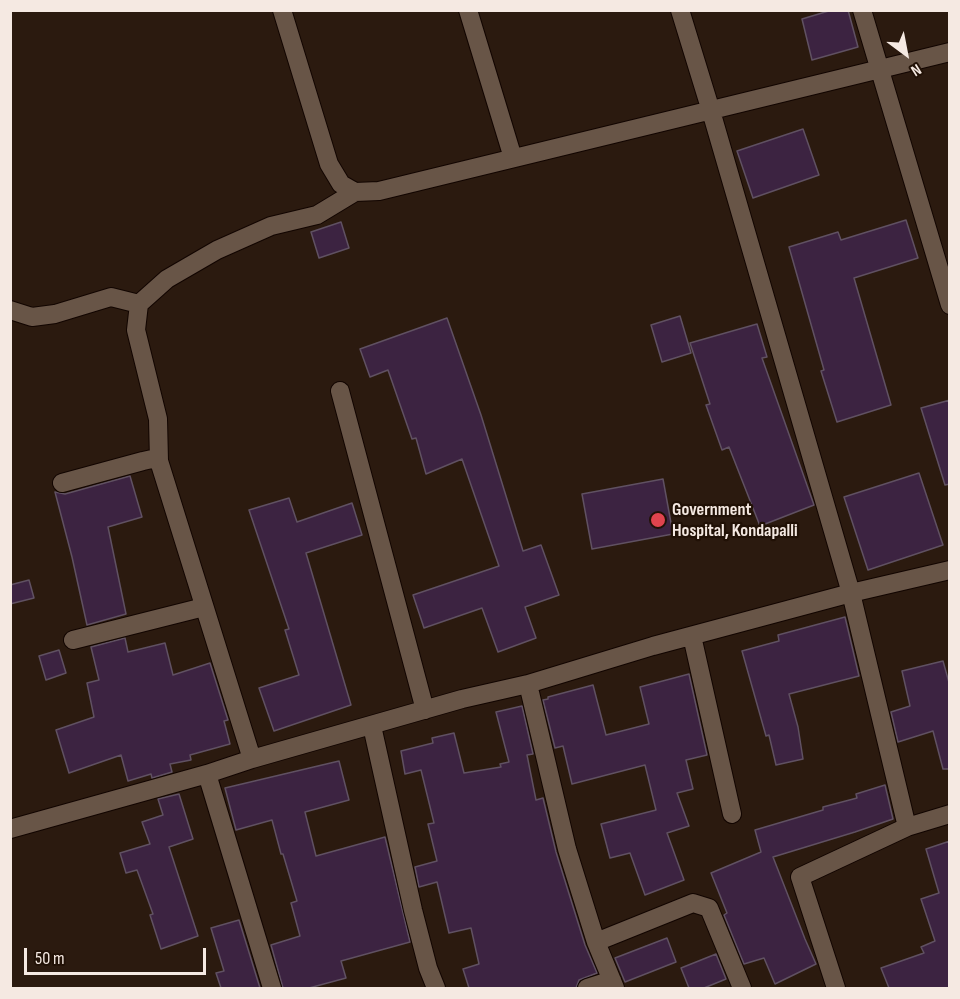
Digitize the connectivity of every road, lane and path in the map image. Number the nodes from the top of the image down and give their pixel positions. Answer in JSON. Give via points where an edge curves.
{"nodes":[{"id":1,"x":282,"y":10,"type":"edge"},
{"id":2,"x":468,"y":10,"type":"edge"},
{"id":3,"x":680,"y":10,"type":"edge"},
{"id":4,"x":862,"y":10,"type":"edge"},
{"id":5,"x":950,"y":52,"type":"edge"},
{"id":6,"x":880,"y":70,"type":"junction"},
{"id":7,"x":711,"y":111,"type":"junction"},
{"id":8,"x":513,"y":158,"type":"junction"},
{"id":9,"x":355,"y":192,"type":"junction"},
{"id":10,"x":139,"y":304,"type":"junction"},
{"id":11,"x":950,"y":304,"type":"edge"},
{"id":12,"x":10,"y":310,"type":"edge"},
{"id":13,"x":340,"y":391,"type":"dead end"},
{"id":14,"x":159,"y":461,"type":"junction"},
{"id":15,"x":62,"y":483,"type":"dead end"},
{"id":16,"x":950,"y":570,"type":"edge"},
{"id":17,"x":851,"y":593,"type":"junction"},
{"id":18,"x":204,"y":607,"type":"junction"},
{"id":19,"x":692,"y":636,"type":"junction"},
{"id":20,"x":72,"y":640,"type":"dead end"},
{"id":21,"x":528,"y":684,"type":"junction"},
{"id":22,"x":425,"y":710,"type":"junction"},
{"id":23,"x":372,"y":726,"type":"junction"},
{"id":24,"x":252,"y":759,"type":"junction"},
{"id":25,"x":207,"y":774,"type":"junction"},
{"id":26,"x":732,"y":814,"type":"dead end"},
{"id":27,"x":949,"y":814,"type":"edge"},
{"id":28,"x":906,"y":827,"type":"junction"},
{"id":29,"x":10,"y":829,"type":"edge"},
{"id":30,"x":596,"y":942,"type":"junction"},
{"id":31,"x":613,"y":984,"type":"edge"},
{"id":32,"x":272,"y":988,"type":"edge"},
{"id":33,"x":436,"y":988,"type":"edge"},
{"id":34,"x":587,"y":988,"type":"edge"},
{"id":35,"x":742,"y":988,"type":"edge"},
{"id":36,"x":836,"y":988,"type":"edge"}],
"edges":[{"from":1,"to":9,"type":"street","via":[[329,164],[342,184]]},
{"from":2,"to":8,"type":"street"},
{"from":3,"to":7,"type":"street"},
{"from":4,"to":6,"type":"street"},
{"from":5,"to":6,"type":"street"},
{"from":6,"to":7,"type":"street"},
{"from":6,"to":11,"type":"street"},
{"from":7,"to":8,"type":"street"},
{"from":7,"to":17,"type":"street"},
{"from":8,"to":9,"type":"street","via":[[379,190]]},
{"from":9,"to":10,"type":"street","via":[[317,215],[271,226],[217,250],[167,279]]},
{"from":10,"to":12,"type":"street","via":[[111,297],[32,317]]},
{"from":10,"to":14,"type":"street","via":[[136,330],[158,419]]},
{"from":13,"to":22,"type":"street"},
{"from":14,"to":15,"type":"street","via":[[143,461]]},
{"from":14,"to":18,"type":"street"},
{"from":16,"to":17,"type":"street"},
{"from":17,"to":19,"type":"street"},
{"from":17,"to":28,"type":"street"},
{"from":18,"to":20,"type":"street"},
{"from":18,"to":24,"type":"street"},
{"from":19,"to":21,"type":"street"},
{"from":19,"to":26,"type":"street"},
{"from":21,"to":22,"type":"street"},
{"from":21,"to":30,"type":"street","via":[[567,849]]},
{"from":22,"to":23,"type":"street"},
{"from":23,"to":24,"type":"street"},
{"from":23,"to":33,"type":"street","via":[[413,910]]},
{"from":24,"to":25,"type":"street"},
{"from":25,"to":29,"type":"street"},
{"from":25,"to":32,"type":"street"},
{"from":27,"to":28,"type":"street"},
{"from":28,"to":36,"type":"street","via":[[800,877]]},
{"from":30,"to":31,"type":"street"},
{"from":30,"to":35,"type":"street","via":[[693,903],[709,908]]},
{"from":31,"to":34,"type":"street"}]}
